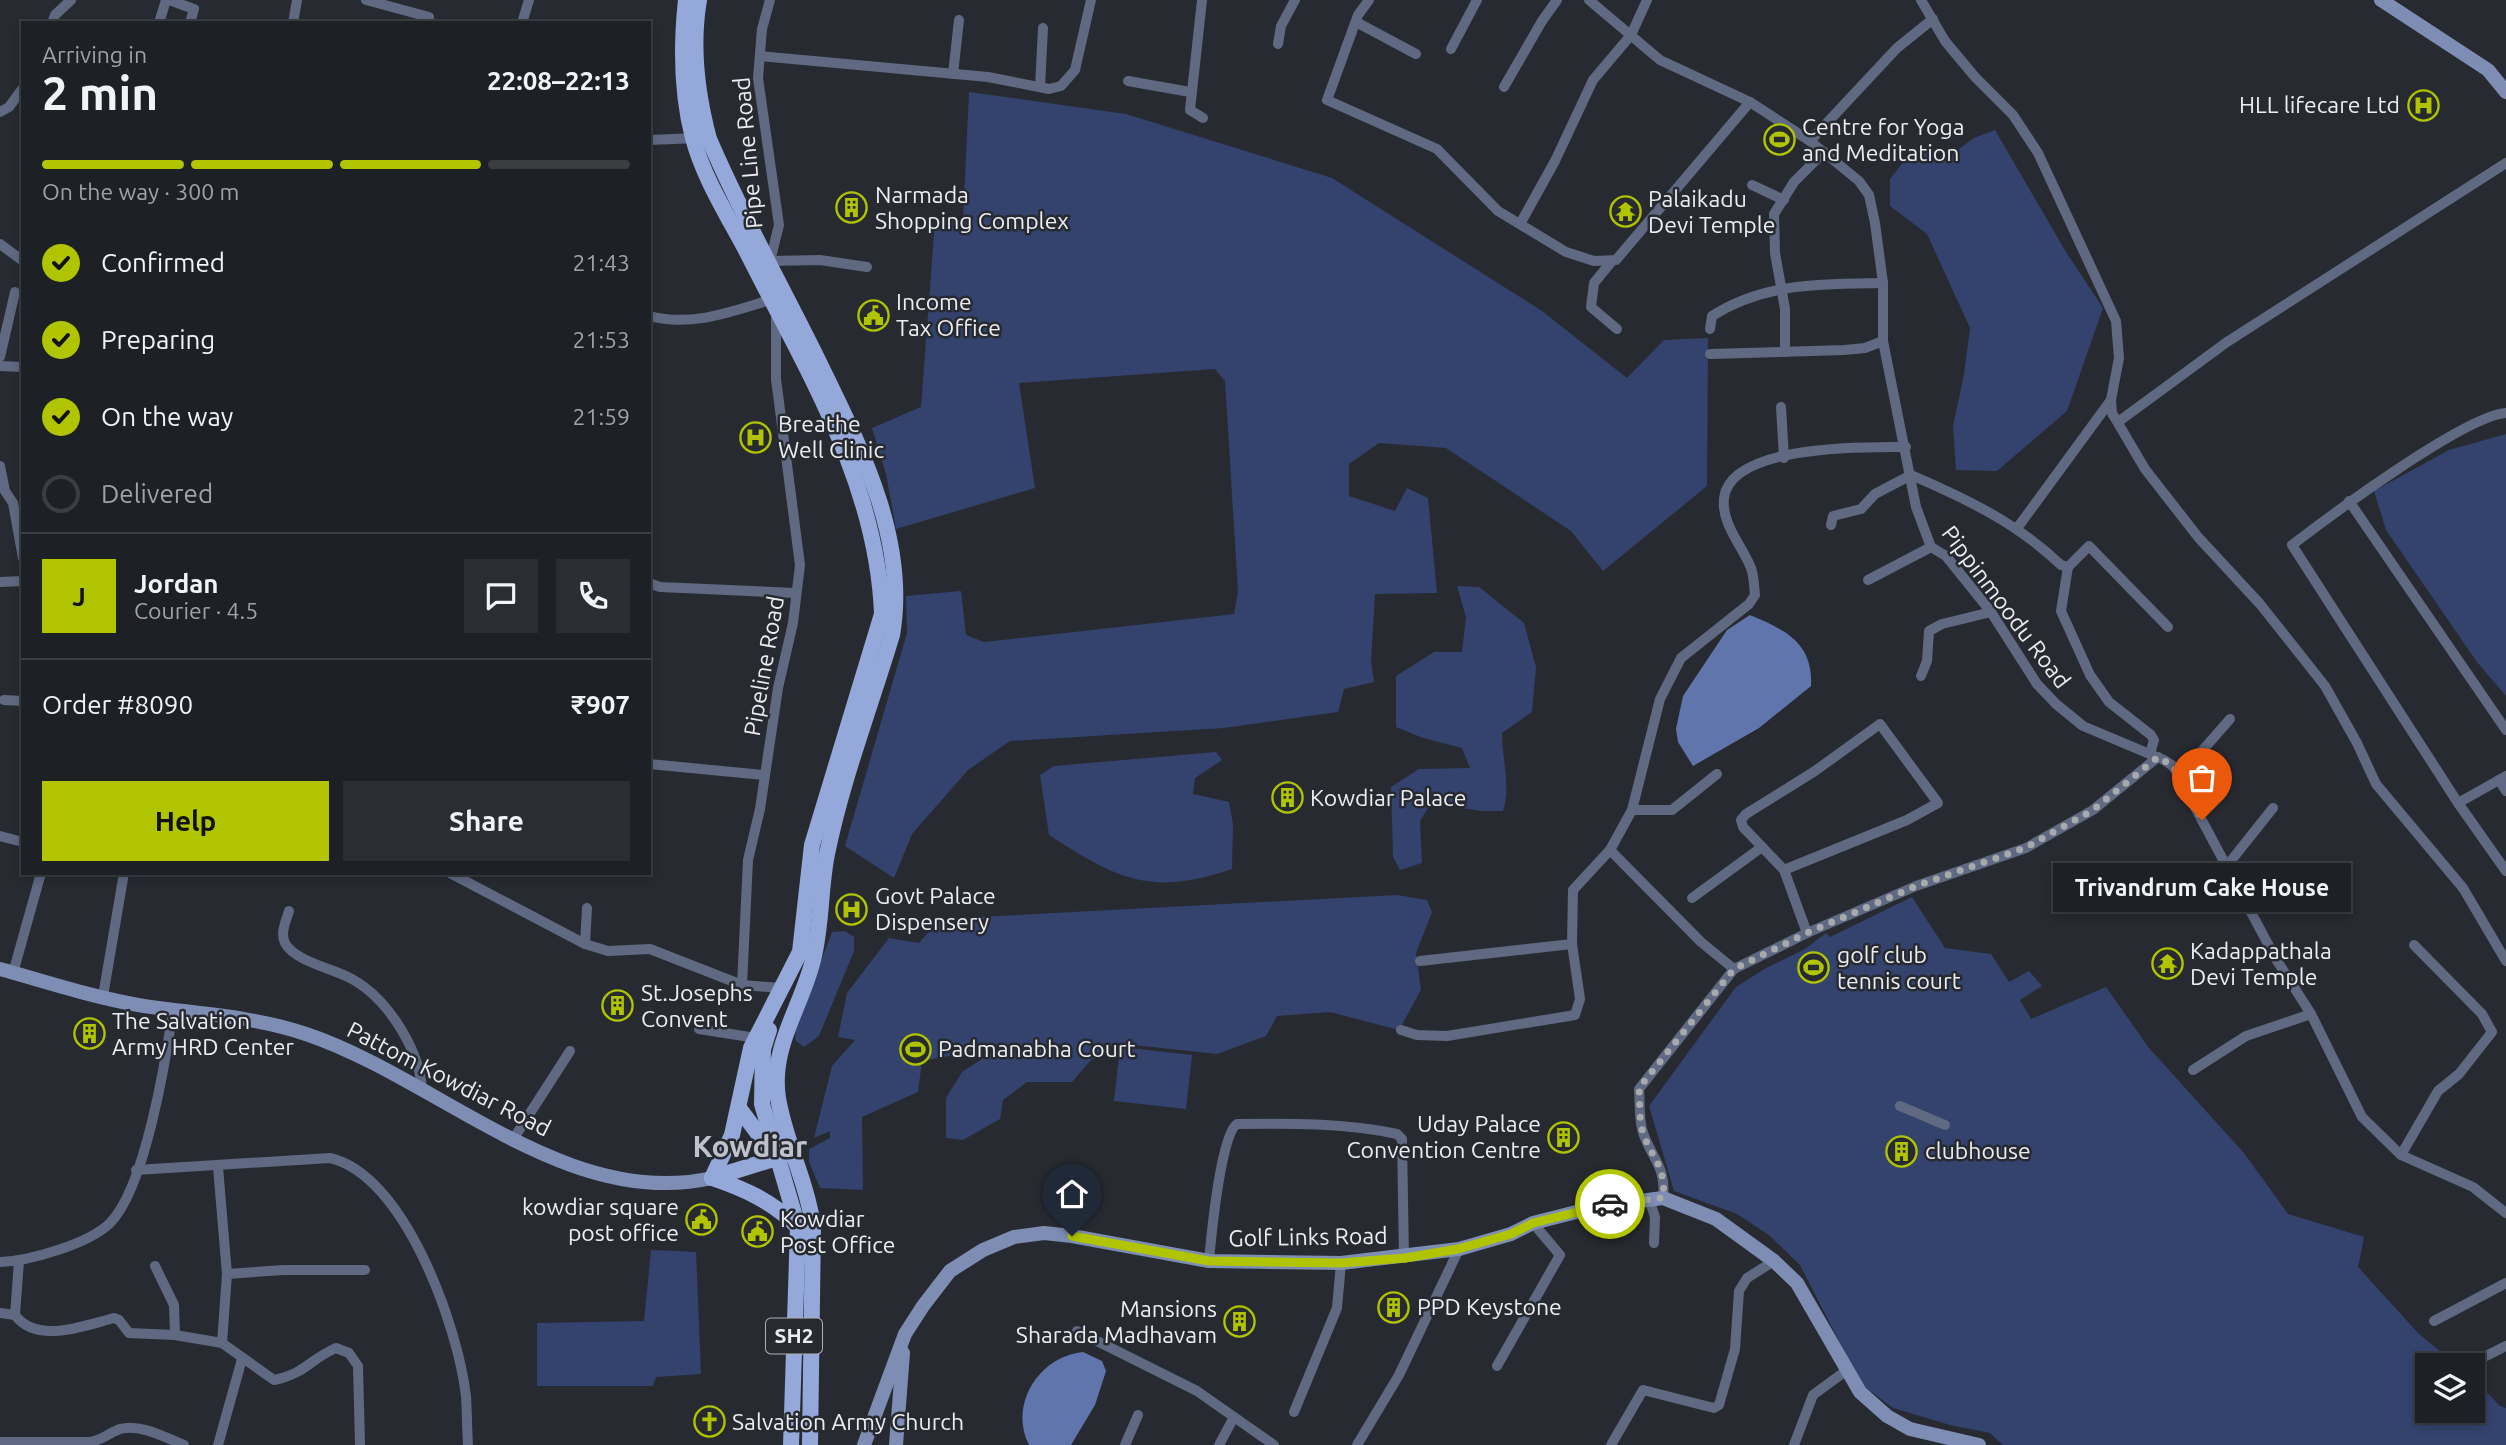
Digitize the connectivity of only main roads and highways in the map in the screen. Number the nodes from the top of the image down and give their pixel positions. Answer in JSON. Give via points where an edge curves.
{"nodes":[{"id":1,"x":686,"y":0,"type":"edge"},
{"id":2,"x":699,"y":0,"type":"edge"},
{"id":3,"x":701,"y":137,"type":"junction"},
{"id":4,"x":781,"y":988,"type":"junction"},
{"id":5,"x":739,"y":1108,"type":"junction"},
{"id":6,"x":793,"y":1150,"type":"junction"},
{"id":7,"x":777,"y":1159,"type":"junction"},
{"id":8,"x":712,"y":1178,"type":"junction"},
{"id":9,"x":798,"y":1227,"type":"junction"},
{"id":10,"x":791,"y":1445,"type":"edge"},
{"id":11,"x":810,"y":1445,"type":"edge"}],
"edges":[{"from":1,"to":3,"type":"main road","number":"SH2","via":[[684,85]]},
{"from":2,"to":3,"type":"main road","via":[[695,54]]},
{"from":3,"to":4,"type":"main road","number":"SH2","via":[[715,192],[819,393],[861,491],[878,563],[881,614],[812,845],[800,952]]},
{"from":3,"to":6,"type":"main road","via":[[770,261],[870,475],[890,546],[897,610],[826,857],[812,964],[779,1061],[778,1097]]},
{"from":4,"to":5,"type":"main road","via":[[746,1063]]},
{"from":4,"to":7,"type":"main road","number":"SH2","via":[[763,1049],[761,1075],[762,1104]]},
{"from":5,"to":7,"type":"main road","number":"SH2"},
{"from":5,"to":8,"type":"main road","via":[[727,1151]]},
{"from":6,"to":7,"type":"main road"},
{"from":6,"to":11,"type":"main road","via":[[813,1226]]},
{"from":7,"to":8,"type":"main road"},
{"from":7,"to":9,"type":"main road","number":"SH2"},
{"from":8,"to":9,"type":"main road","via":[[750,1191]]},
{"from":9,"to":10,"type":"main road","number":"SH2"}]}
